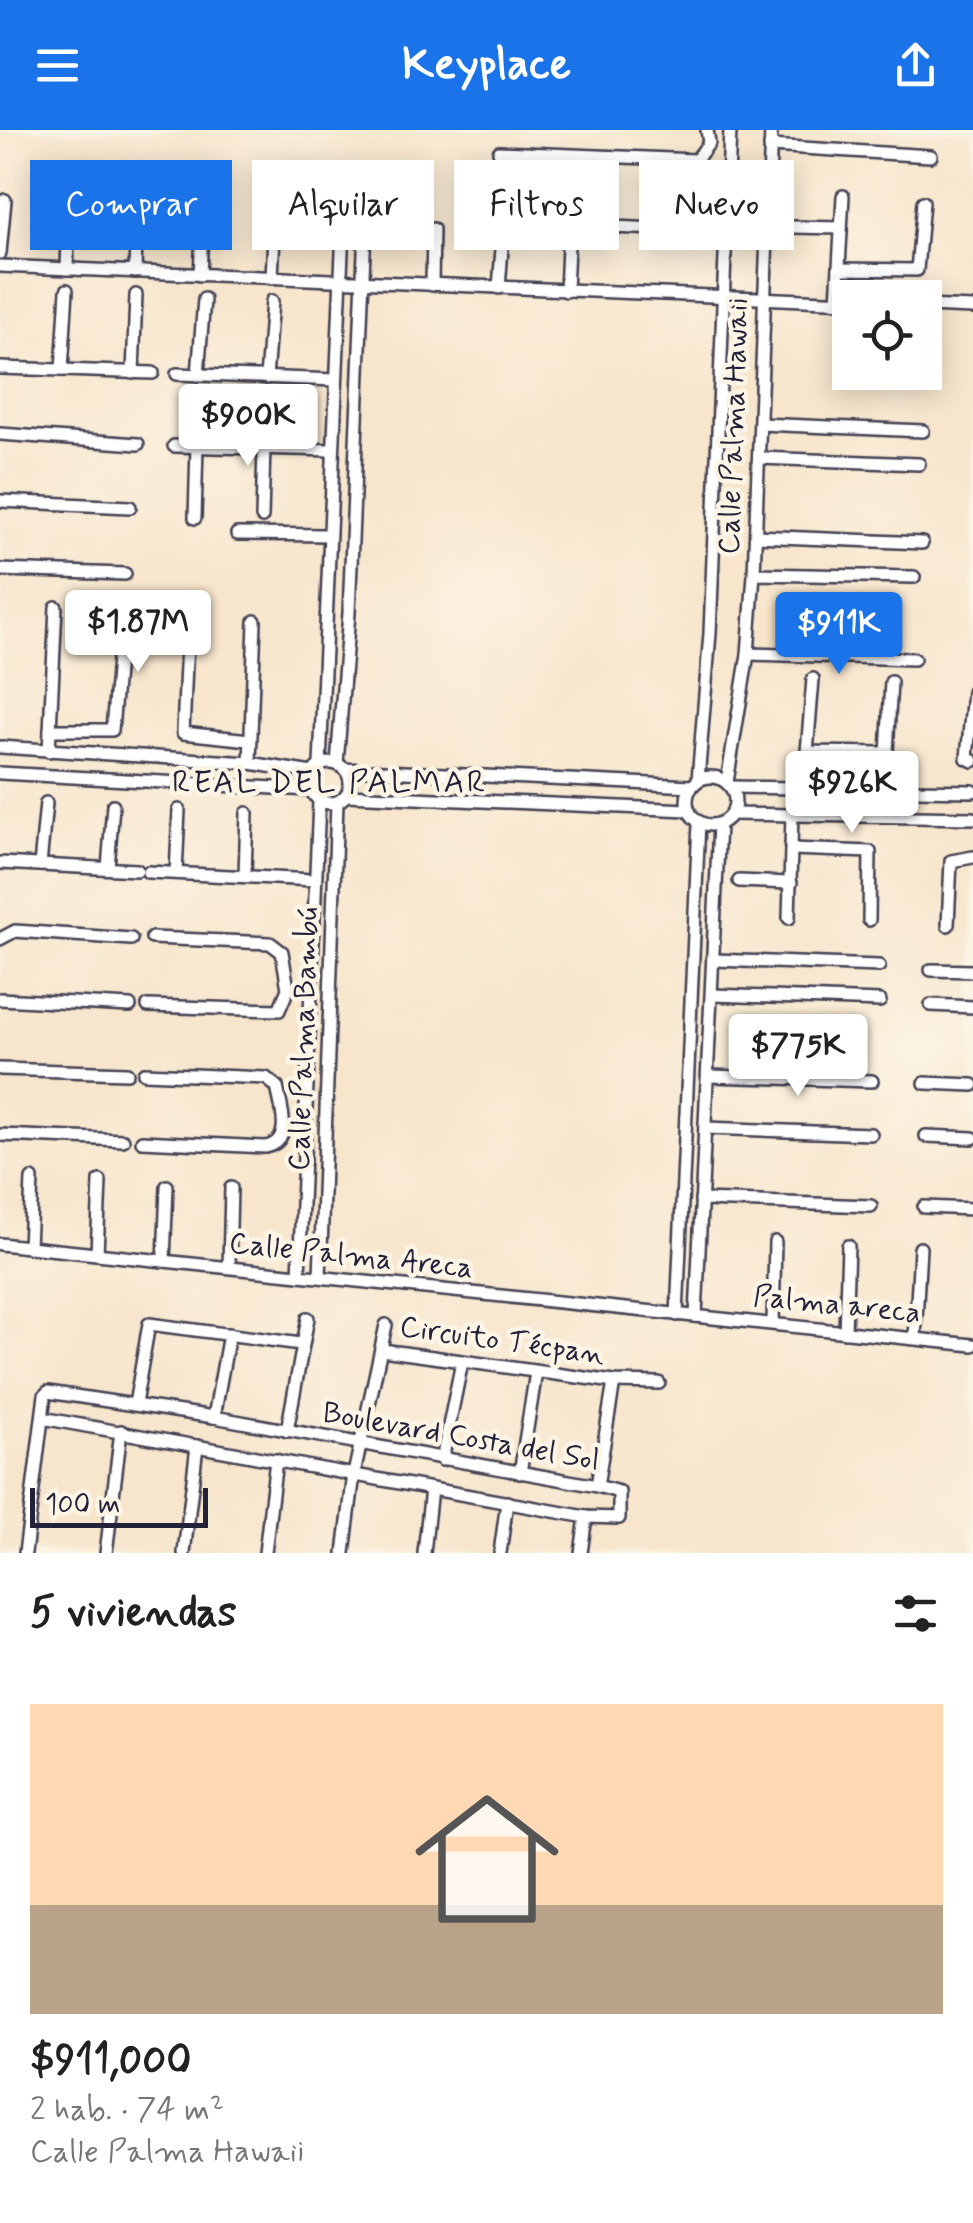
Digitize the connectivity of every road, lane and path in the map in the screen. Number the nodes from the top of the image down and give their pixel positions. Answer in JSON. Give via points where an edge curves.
{"nodes":[{"id":1,"x":730,"y":130,"type":"edge"},
{"id":2,"x":770,"y":130,"type":"edge"},
{"id":3,"x":708,"y":137,"type":"edge"},
{"id":4,"x":729,"y":144,"type":"junction"},
{"id":5,"x":770,"y":146,"type":"junction"},
{"id":6,"x":499,"y":152,"type":"dead end"},
{"id":7,"x":931,"y":156,"type":"dead end"},
{"id":8,"x":843,"y":196,"type":"dead end"},
{"id":9,"x":5,"y":200,"type":"dead end"},
{"id":10,"x":923,"y":202,"type":"dead end"},
{"id":11,"x":794,"y":227,"type":"edge"},
{"id":12,"x":841,"y":228,"type":"junction"},
{"id":13,"x":68,"y":250,"type":"edge"},
{"id":14,"x":135,"y":250,"type":"edge"},
{"id":15,"x":201,"y":250,"type":"edge"},
{"id":16,"x":273,"y":250,"type":"edge"},
{"id":17,"x":433,"y":250,"type":"edge"},
{"id":18,"x":499,"y":250,"type":"edge"},
{"id":19,"x":568,"y":250,"type":"edge"},
{"id":20,"x":0,"y":253,"type":"edge"},
{"id":21,"x":0,"y":266,"type":"edge"},
{"id":22,"x":67,"y":269,"type":"junction"},
{"id":23,"x":838,"y":269,"type":"junction"},
{"id":24,"x":134,"y":272,"type":"junction"},
{"id":25,"x":200,"y":275,"type":"junction"},
{"id":26,"x":272,"y":278,"type":"junction"},
{"id":27,"x":840,"y":280,"type":"edge"},
{"id":28,"x":340,"y":281,"type":"junction"},
{"id":29,"x":362,"y":282,"type":"junction"},
{"id":30,"x":432,"y":285,"type":"junction"},
{"id":31,"x":499,"y":288,"type":"junction"},
{"id":32,"x":67,"y":290,"type":"dead end"},
{"id":33,"x":566,"y":291,"type":"junction"},
{"id":34,"x":136,"y":296,"type":"dead end"},
{"id":35,"x":723,"y":297,"type":"junction"},
{"id":36,"x":204,"y":298,"type":"dead end"},
{"id":37,"x":764,"y":299,"type":"junction"},
{"id":38,"x":272,"y":301,"type":"dead end"},
{"id":39,"x":832,"y":302,"type":"edge"},
{"id":40,"x":942,"y":307,"type":"edge"},
{"id":41,"x":973,"y":308,"type":"edge"},
{"id":42,"x":0,"y":368,"type":"edge"},
{"id":43,"x":62,"y":370,"type":"junction"},
{"id":44,"x":133,"y":373,"type":"junction"},
{"id":45,"x":152,"y":374,"type":"dead end"},
{"id":46,"x":177,"y":374,"type":"dead end"},
{"id":47,"x":198,"y":375,"type":"junction"},
{"id":48,"x":266,"y":378,"type":"junction"},
{"id":49,"x":336,"y":380,"type":"junction"},
{"id":50,"x":760,"y":424,"type":"junction"},
{"id":51,"x":923,"y":430,"type":"dead end"},
{"id":52,"x":0,"y":434,"type":"edge"},
{"id":53,"x":138,"y":444,"type":"dead end"},
{"id":54,"x":174,"y":446,"type":"dead end"},
{"id":55,"x":197,"y":446,"type":"junction"},
{"id":56,"x":264,"y":448,"type":"junction"},
{"id":57,"x":332,"y":450,"type":"junction"},
{"id":58,"x":759,"y":458,"type":"junction"},
{"id":59,"x":918,"y":464,"type":"dead end"},
{"id":60,"x":0,"y":502,"type":"edge"},
{"id":61,"x":130,"y":508,"type":"dead end"},
{"id":62,"x":262,"y":517,"type":"dead end"},
{"id":63,"x":195,"y":518,"type":"dead end"},
{"id":64,"x":238,"y":534,"type":"dead end"},
{"id":65,"x":328,"y":536,"type":"junction"},
{"id":66,"x":756,"y":536,"type":"junction"},
{"id":67,"x":922,"y":542,"type":"dead end"},
{"id":68,"x":0,"y":570,"type":"edge"},
{"id":69,"x":126,"y":574,"type":"dead end"},
{"id":70,"x":754,"y":574,"type":"junction"},
{"id":71,"x":914,"y":577,"type":"dead end"},
{"id":72,"x":56,"y":606,"type":"dead end"},
{"id":73,"x":122,"y":611,"type":"dead end"},
{"id":74,"x":188,"y":618,"type":"dead end"},
{"id":75,"x":255,"y":621,"type":"dead end"},
{"id":76,"x":748,"y":654,"type":"junction"},
{"id":77,"x":914,"y":659,"type":"dead end"},
{"id":78,"x":812,"y":678,"type":"dead end"},
{"id":79,"x":891,"y":682,"type":"dead end"},
{"id":80,"x":973,"y":692,"type":"edge"},
{"id":81,"x":50,"y":730,"type":"junction"},
{"id":82,"x":250,"y":740,"type":"junction"},
{"id":83,"x":0,"y":747,"type":"edge"},
{"id":84,"x":49,"y":752,"type":"junction"},
{"id":85,"x":850,"y":755,"type":"junction"},
{"id":86,"x":973,"y":761,"type":"edge"},
{"id":87,"x":250,"y":763,"type":"junction"},
{"id":88,"x":340,"y":767,"type":"junction"},
{"id":89,"x":316,"y":769,"type":"junction"},
{"id":90,"x":0,"y":773,"type":"edge"},
{"id":91,"x":695,"y":783,"type":"junction"},
{"id":92,"x":729,"y":784,"type":"junction"},
{"id":93,"x":848,"y":789,"type":"junction"},
{"id":94,"x":310,"y":790,"type":"junction"},
{"id":95,"x":973,"y":791,"type":"edge"},
{"id":96,"x":342,"y":799,"type":"junction"},
{"id":97,"x":319,"y":801,"type":"junction"},
{"id":98,"x":46,"y":803,"type":"dead end"},
{"id":99,"x":113,"y":805,"type":"dead end"},
{"id":100,"x":179,"y":810,"type":"dead end"},
{"id":101,"x":688,"y":810,"type":"junction"},
{"id":102,"x":247,"y":813,"type":"dead end"},
{"id":103,"x":732,"y":814,"type":"junction"},
{"id":104,"x":792,"y":814,"type":"junction"},
{"id":105,"x":973,"y":818,"type":"edge"},
{"id":106,"x":699,"y":822,"type":"junction"},
{"id":107,"x":719,"y":824,"type":"junction"},
{"id":108,"x":792,"y":848,"type":"junction"},
{"id":109,"x":973,"y":857,"type":"edge"},
{"id":110,"x":0,"y":863,"type":"edge"},
{"id":111,"x":40,"y":865,"type":"junction"},
{"id":112,"x":108,"y":868,"type":"junction"},
{"id":113,"x":176,"y":873,"type":"junction"},
{"id":114,"x":244,"y":874,"type":"junction"},
{"id":115,"x":314,"y":880,"type":"junction"},
{"id":116,"x":739,"y":882,"type":"dead end"},
{"id":117,"x":790,"y":883,"type":"junction"},
{"id":118,"x":790,"y":918,"type":"dead end"},
{"id":119,"x":869,"y":920,"type":"dead end"},
{"id":120,"x":948,"y":925,"type":"dead end"},
{"id":121,"x":152,"y":938,"type":"dead end"},
{"id":122,"x":0,"y":939,"type":"edge"},
{"id":123,"x":131,"y":939,"type":"dead end"},
{"id":124,"x":715,"y":960,"type":"junction"},
{"id":125,"x":879,"y":966,"type":"dead end"},
{"id":126,"x":931,"y":970,"type":"dead end"},
{"id":127,"x":973,"y":971,"type":"edge"},
{"id":128,"x":288,"y":989,"type":"junction"},
{"id":129,"x":311,"y":990,"type":"junction"},
{"id":130,"x":713,"y":995,"type":"junction"},
{"id":131,"x":0,"y":999,"type":"edge"},
{"id":132,"x":880,"y":1000,"type":"dead end"},
{"id":133,"x":130,"y":1006,"type":"dead end"},
{"id":134,"x":148,"y":1006,"type":"dead end"},
{"id":135,"x":931,"y":1006,"type":"dead end"},
{"id":136,"x":973,"y":1007,"type":"edge"},
{"id":137,"x":0,"y":1069,"type":"edge"},
{"id":138,"x":126,"y":1073,"type":"dead end"},
{"id":139,"x":144,"y":1073,"type":"dead end"},
{"id":140,"x":708,"y":1076,"type":"junction"},
{"id":141,"x":872,"y":1081,"type":"dead end"},
{"id":142,"x":925,"y":1083,"type":"dead end"},
{"id":143,"x":973,"y":1085,"type":"edge"},
{"id":144,"x":285,"y":1128,"type":"junction"},
{"id":145,"x":706,"y":1128,"type":"junction"},
{"id":146,"x":305,"y":1129,"type":"junction"},
{"id":147,"x":871,"y":1134,"type":"dead end"},
{"id":148,"x":0,"y":1135,"type":"edge"},
{"id":149,"x":926,"y":1136,"type":"dead end"},
{"id":150,"x":973,"y":1138,"type":"edge"},
{"id":151,"x":123,"y":1140,"type":"dead end"},
{"id":152,"x":142,"y":1140,"type":"dead end"},
{"id":153,"x":32,"y":1179,"type":"dead end"},
{"id":154,"x":100,"y":1181,"type":"dead end"},
{"id":155,"x":167,"y":1186,"type":"dead end"},
{"id":156,"x":231,"y":1188,"type":"dead end"},
{"id":157,"x":702,"y":1200,"type":"junction"},
{"id":158,"x":871,"y":1206,"type":"dead end"},
{"id":159,"x":924,"y":1207,"type":"dead end"},
{"id":160,"x":973,"y":1209,"type":"edge"},
{"id":161,"x":775,"y":1242,"type":"dead end"},
{"id":162,"x":0,"y":1244,"type":"edge"},
{"id":163,"x":848,"y":1246,"type":"dead end"},
{"id":164,"x":29,"y":1247,"type":"junction"},
{"id":165,"x":920,"y":1248,"type":"dead end"},
{"id":166,"x":97,"y":1254,"type":"junction"},
{"id":167,"x":164,"y":1261,"type":"junction"},
{"id":168,"x":229,"y":1267,"type":"junction"},
{"id":169,"x":299,"y":1275,"type":"junction"},
{"id":170,"x":320,"y":1277,"type":"junction"},
{"id":171,"x":676,"y":1315,"type":"junction"},
{"id":172,"x":696,"y":1316,"type":"junction"},
{"id":173,"x":308,"y":1318,"type":"dead end"},
{"id":174,"x":773,"y":1323,"type":"junction"},
{"id":175,"x":386,"y":1325,"type":"dead end"},
{"id":176,"x":845,"y":1332,"type":"junction"},
{"id":177,"x":229,"y":1334,"type":"junction"},
{"id":178,"x":916,"y":1338,"type":"junction"},
{"id":179,"x":300,"y":1344,"type":"junction"},
{"id":180,"x":973,"y":1344,"type":"edge"},
{"id":181,"x":382,"y":1350,"type":"junction"},
{"id":182,"x":462,"y":1362,"type":"junction"},
{"id":183,"x":536,"y":1372,"type":"junction"},
{"id":184,"x":614,"y":1382,"type":"junction"},
{"id":185,"x":658,"y":1383,"type":"dead end"},
{"id":186,"x":136,"y":1404,"type":"junction"},
{"id":187,"x":214,"y":1417,"type":"junction"},
{"id":188,"x":42,"y":1418,"type":"junction"},
{"id":189,"x":286,"y":1430,"type":"junction"},
{"id":190,"x":122,"y":1431,"type":"junction"},
{"id":191,"x":362,"y":1444,"type":"junction"},
{"id":192,"x":197,"y":1446,"type":"junction"},
{"id":193,"x":276,"y":1460,"type":"junction"},
{"id":194,"x":442,"y":1460,"type":"junction"},
{"id":195,"x":520,"y":1473,"type":"junction"},
{"id":196,"x":354,"y":1474,"type":"junction"},
{"id":197,"x":598,"y":1486,"type":"junction"},
{"id":198,"x":431,"y":1489,"type":"junction"},
{"id":199,"x":507,"y":1502,"type":"junction"},
{"id":200,"x":586,"y":1518,"type":"junction"},
{"id":201,"x":24,"y":1553,"type":"edge"},
{"id":202,"x":106,"y":1553,"type":"edge"},
{"id":203,"x":184,"y":1553,"type":"edge"},
{"id":204,"x":265,"y":1553,"type":"edge"},
{"id":205,"x":344,"y":1553,"type":"edge"},
{"id":206,"x":424,"y":1553,"type":"edge"},
{"id":207,"x":500,"y":1553,"type":"edge"},
{"id":208,"x":582,"y":1553,"type":"edge"}],
"edges":[{"from":1,"to":4,"type":"street","name":"Calle Palma Hawaii"},
{"from":2,"to":5,"type":"street","name":"Calle Palma Hawaii"},
{"from":3,"to":4,"type":"street"},
{"from":3,"to":6,"type":"street","via":[[696,160]]},
{"from":4,"to":35,"type":"street","name":"Calle Palma Hawaii"},
{"from":5,"to":7,"type":"street"},
{"from":5,"to":37,"type":"street","name":"Calle Palma Hawaii"},
{"from":8,"to":12,"type":"street"},
{"from":9,"to":20,"type":"street"},
{"from":10,"to":23,"type":"street","via":[[917,270]]},
{"from":11,"to":12,"type":"street"},
{"from":12,"to":23,"type":"street"},
{"from":13,"to":22,"type":"street"},
{"from":14,"to":24,"type":"street"},
{"from":15,"to":25,"type":"street"},
{"from":16,"to":26,"type":"street"},
{"from":17,"to":30,"type":"street"},
{"from":18,"to":31,"type":"street"},
{"from":19,"to":33,"type":"street"},
{"from":21,"to":22,"type":"street"},
{"from":22,"to":24,"type":"street"},
{"from":23,"to":27,"type":"street"},
{"from":24,"to":25,"type":"street"},
{"from":25,"to":26,"type":"street"},
{"from":26,"to":28,"type":"street"},
{"from":28,"to":29,"type":"street"},
{"from":28,"to":29,"type":"street","via":[[342,228],[354,220],[365,228]]},
{"from":28,"to":49,"type":"street"},
{"from":29,"to":30,"type":"street"},
{"from":29,"to":88,"type":"street"},
{"from":30,"to":31,"type":"street"},
{"from":31,"to":33,"type":"street"},
{"from":32,"to":43,"type":"street"},
{"from":33,"to":35,"type":"street"},
{"from":34,"to":44,"type":"street"},
{"from":35,"to":37,"type":"street"},
{"from":35,"to":91,"type":"street","name":"Calle Palma Hawaii","via":[[710,633]]},
{"from":36,"to":47,"type":"street"},
{"from":37,"to":39,"type":"street"},
{"from":37,"to":50,"type":"street","name":"Calle Palma Hawaii"},
{"from":38,"to":48,"type":"street"},
{"from":40,"to":41,"type":"street"},
{"from":42,"to":43,"type":"street"},
{"from":43,"to":44,"type":"street"},
{"from":44,"to":45,"type":"street"},
{"from":46,"to":47,"type":"street"},
{"from":47,"to":48,"type":"street"},
{"from":48,"to":49,"type":"street"},
{"from":49,"to":57,"type":"street"},
{"from":50,"to":51,"type":"street"},
{"from":50,"to":58,"type":"street","name":"Calle Palma Hawaii"},
{"from":52,"to":53,"type":"street"},
{"from":54,"to":55,"type":"street"},
{"from":55,"to":56,"type":"street"},
{"from":55,"to":63,"type":"street"},
{"from":56,"to":57,"type":"street"},
{"from":56,"to":62,"type":"street"},
{"from":57,"to":65,"type":"street"},
{"from":58,"to":59,"type":"street"},
{"from":58,"to":66,"type":"street","name":"Calle Palma Hawaii"},
{"from":60,"to":61,"type":"street"},
{"from":64,"to":65,"type":"street"},
{"from":65,"to":89,"type":"street"},
{"from":66,"to":67,"type":"street"},
{"from":66,"to":70,"type":"street","name":"Calle Palma Hawaii"},
{"from":68,"to":69,"type":"street"},
{"from":70,"to":71,"type":"street"},
{"from":70,"to":76,"type":"street","name":"Calle Palma Hawaii"},
{"from":72,"to":81,"type":"street"},
{"from":73,"to":81,"type":"street","via":[[112,730]]},
{"from":74,"to":82,"type":"street","via":[[183,733]]},
{"from":75,"to":82,"type":"street"},
{"from":76,"to":77,"type":"street"},
{"from":76,"to":92,"type":"street","name":"Calle Palma Hawaii"},
{"from":78,"to":85,"type":"street","via":[[807,752]]},
{"from":79,"to":85,"type":"street","via":[[887,753]]},
{"from":80,"to":86,"type":"street","via":[[967,758]]},
{"from":81,"to":84,"type":"street"},
{"from":82,"to":87,"type":"street"},
{"from":83,"to":84,"type":"street"},
{"from":84,"to":87,"type":"street"},
{"from":85,"to":93,"type":"street"},
{"from":87,"to":89,"type":"street"},
{"from":88,"to":89,"type":"street"},
{"from":88,"to":91,"type":"street"},
{"from":88,"to":96,"type":"street","via":[[350,782]]},
{"from":89,"to":94,"type":"street"},
{"from":90,"to":94,"type":"street"},
{"from":91,"to":92,"type":"street","via":[[713,777]]},
{"from":91,"to":101,"type":"street"},
{"from":92,"to":93,"type":"street"},
{"from":92,"to":103,"type":"street"},
{"from":93,"to":95,"type":"street"},
{"from":94,"to":97,"type":"street"},
{"from":96,"to":97,"type":"street"},
{"from":96,"to":101,"type":"street"},
{"from":96,"to":170,"type":"street","name":"Calle Palma Bambú"},
{"from":97,"to":115,"type":"street","name":"Calle Palma Bambú"},
{"from":98,"to":111,"type":"street"},
{"from":99,"to":112,"type":"street"},
{"from":100,"to":113,"type":"street"},
{"from":101,"to":106,"type":"street"},
{"from":102,"to":114,"type":"street"},
{"from":103,"to":104,"type":"street"},
{"from":103,"to":107,"type":"street"},
{"from":104,"to":105,"type":"street"},
{"from":104,"to":108,"type":"street"},
{"from":106,"to":107,"type":"street"},
{"from":106,"to":171,"type":"street"},
{"from":107,"to":124,"type":"street"},
{"from":108,"to":117,"type":"street"},
{"from":108,"to":119,"type":"street","via":[[870,852]]},
{"from":109,"to":120,"type":"street","via":[[951,862]]},
{"from":110,"to":111,"type":"street"},
{"from":111,"to":112,"type":"street"},
{"from":112,"to":113,"type":"street"},
{"from":113,"to":114,"type":"street"},
{"from":114,"to":115,"type":"street"},
{"from":115,"to":129,"type":"street","name":"Calle Palma Bambú"},
{"from":116,"to":117,"type":"street"},
{"from":117,"to":118,"type":"street"},
{"from":121,"to":128,"type":"street","via":[[270,942],[282,952]]},
{"from":122,"to":123,"type":"street","via":[[15,931]]},
{"from":124,"to":125,"type":"street"},
{"from":124,"to":130,"type":"street"},
{"from":126,"to":127,"type":"street"},
{"from":128,"to":129,"type":"street"},
{"from":128,"to":134,"type":"street","via":[[279,1010]]},
{"from":129,"to":146,"type":"street","name":"Calle Palma Bambú"},
{"from":130,"to":132,"type":"street"},
{"from":130,"to":140,"type":"street"},
{"from":131,"to":133,"type":"street"},
{"from":135,"to":136,"type":"street"},
{"from":137,"to":138,"type":"street"},
{"from":139,"to":144,"type":"street","via":[[266,1078],[278,1087]]},
{"from":140,"to":141,"type":"street"},
{"from":140,"to":145,"type":"street"},
{"from":142,"to":143,"type":"street"},
{"from":144,"to":146,"type":"street"},
{"from":144,"to":152,"type":"street","via":[[265,1147]]},
{"from":145,"to":147,"type":"street"},
{"from":145,"to":157,"type":"street"},
{"from":146,"to":169,"type":"street","name":"Calle Palma Bambú"},
{"from":148,"to":151,"type":"street"},
{"from":149,"to":150,"type":"street"},
{"from":153,"to":164,"type":"street"},
{"from":154,"to":166,"type":"street"},
{"from":155,"to":167,"type":"street"},
{"from":156,"to":168,"type":"street"},
{"from":157,"to":158,"type":"street"},
{"from":157,"to":172,"type":"street"},
{"from":159,"to":160,"type":"street"},
{"from":161,"to":174,"type":"street"},
{"from":162,"to":164,"type":"street","name":"Calle Palma Areca"},
{"from":163,"to":176,"type":"street"},
{"from":164,"to":166,"type":"street","name":"Calle Palma Areca"},
{"from":165,"to":178,"type":"street"},
{"from":166,"to":167,"type":"street","name":"Calle Palma Areca"},
{"from":167,"to":168,"type":"street","name":"Calle Palma Areca"},
{"from":168,"to":169,"type":"street","name":"Calle Palma Areca"},
{"from":169,"to":170,"type":"street","name":"Calle Palma Areca"},
{"from":170,"to":171,"type":"street","name":"Calle Palma Areca"},
{"from":171,"to":172,"type":"street","name":"Calle Palma Areca"},
{"from":172,"to":174,"type":"street","name":"Palma areca"},
{"from":173,"to":179,"type":"street"},
{"from":174,"to":176,"type":"street","name":"Palma areca"},
{"from":175,"to":181,"type":"street","name":"Circuito Técpan"},
{"from":176,"to":178,"type":"street","name":"Palma areca"},
{"from":177,"to":179,"type":"street"},
{"from":177,"to":186,"type":"street","via":[[149,1324]]},
{"from":177,"to":187,"type":"street"},
{"from":178,"to":180,"type":"street","name":"Palma areca"},
{"from":179,"to":189,"type":"street"},
{"from":181,"to":182,"type":"street","name":"Circuito Técpan"},
{"from":181,"to":191,"type":"street","name":"Circuito Técpan"},
{"from":182,"to":183,"type":"street","name":"Circuito Técpan"},
{"from":182,"to":194,"type":"street"},
{"from":183,"to":184,"type":"street","name":"Circuito Técpan"},
{"from":183,"to":195,"type":"street"},
{"from":184,"to":185,"type":"street","name":"Circuito Técpan"},
{"from":184,"to":197,"type":"street","name":"Circuito Técpan"},
{"from":186,"to":187,"type":"street","name":"Boulevard Costa del Sol"},
{"from":186,"to":188,"type":"street","name":"Boulevard Costa del Sol","via":[[45,1395]]},
{"from":187,"to":189,"type":"street","name":"Boulevard Costa del Sol"},
{"from":188,"to":190,"type":"street","name":"Boulevard Costa del Sol"},
{"from":188,"to":201,"type":"street"},
{"from":189,"to":191,"type":"street","name":"Boulevard Costa del Sol"},
{"from":190,"to":192,"type":"street","name":"Boulevard Costa del Sol"},
{"from":190,"to":202,"type":"street"},
{"from":191,"to":194,"type":"street","name":"Boulevard Costa del Sol"},
{"from":191,"to":196,"type":"street","name":"Circuito Técpan"},
{"from":192,"to":193,"type":"street","name":"Boulevard Costa del Sol"},
{"from":192,"to":203,"type":"street"},
{"from":193,"to":196,"type":"street","name":"Boulevard Costa del Sol"},
{"from":193,"to":204,"type":"street"},
{"from":194,"to":195,"type":"street","name":"Boulevard Costa del Sol"},
{"from":195,"to":197,"type":"street","name":"Boulevard Costa del Sol"},
{"from":196,"to":198,"type":"street","name":"Boulevard Costa del Sol"},
{"from":196,"to":205,"type":"street","name":"Circuito Técpan"},
{"from":197,"to":200,"type":"street","name":"Boulevard Costa del Sol","via":[[619,1492],[619,1518]]},
{"from":198,"to":199,"type":"street","name":"Boulevard Costa del Sol"},
{"from":198,"to":206,"type":"street"},
{"from":199,"to":200,"type":"street","name":"Boulevard Costa del Sol"},
{"from":199,"to":207,"type":"street"},
{"from":200,"to":208,"type":"street"}]}
